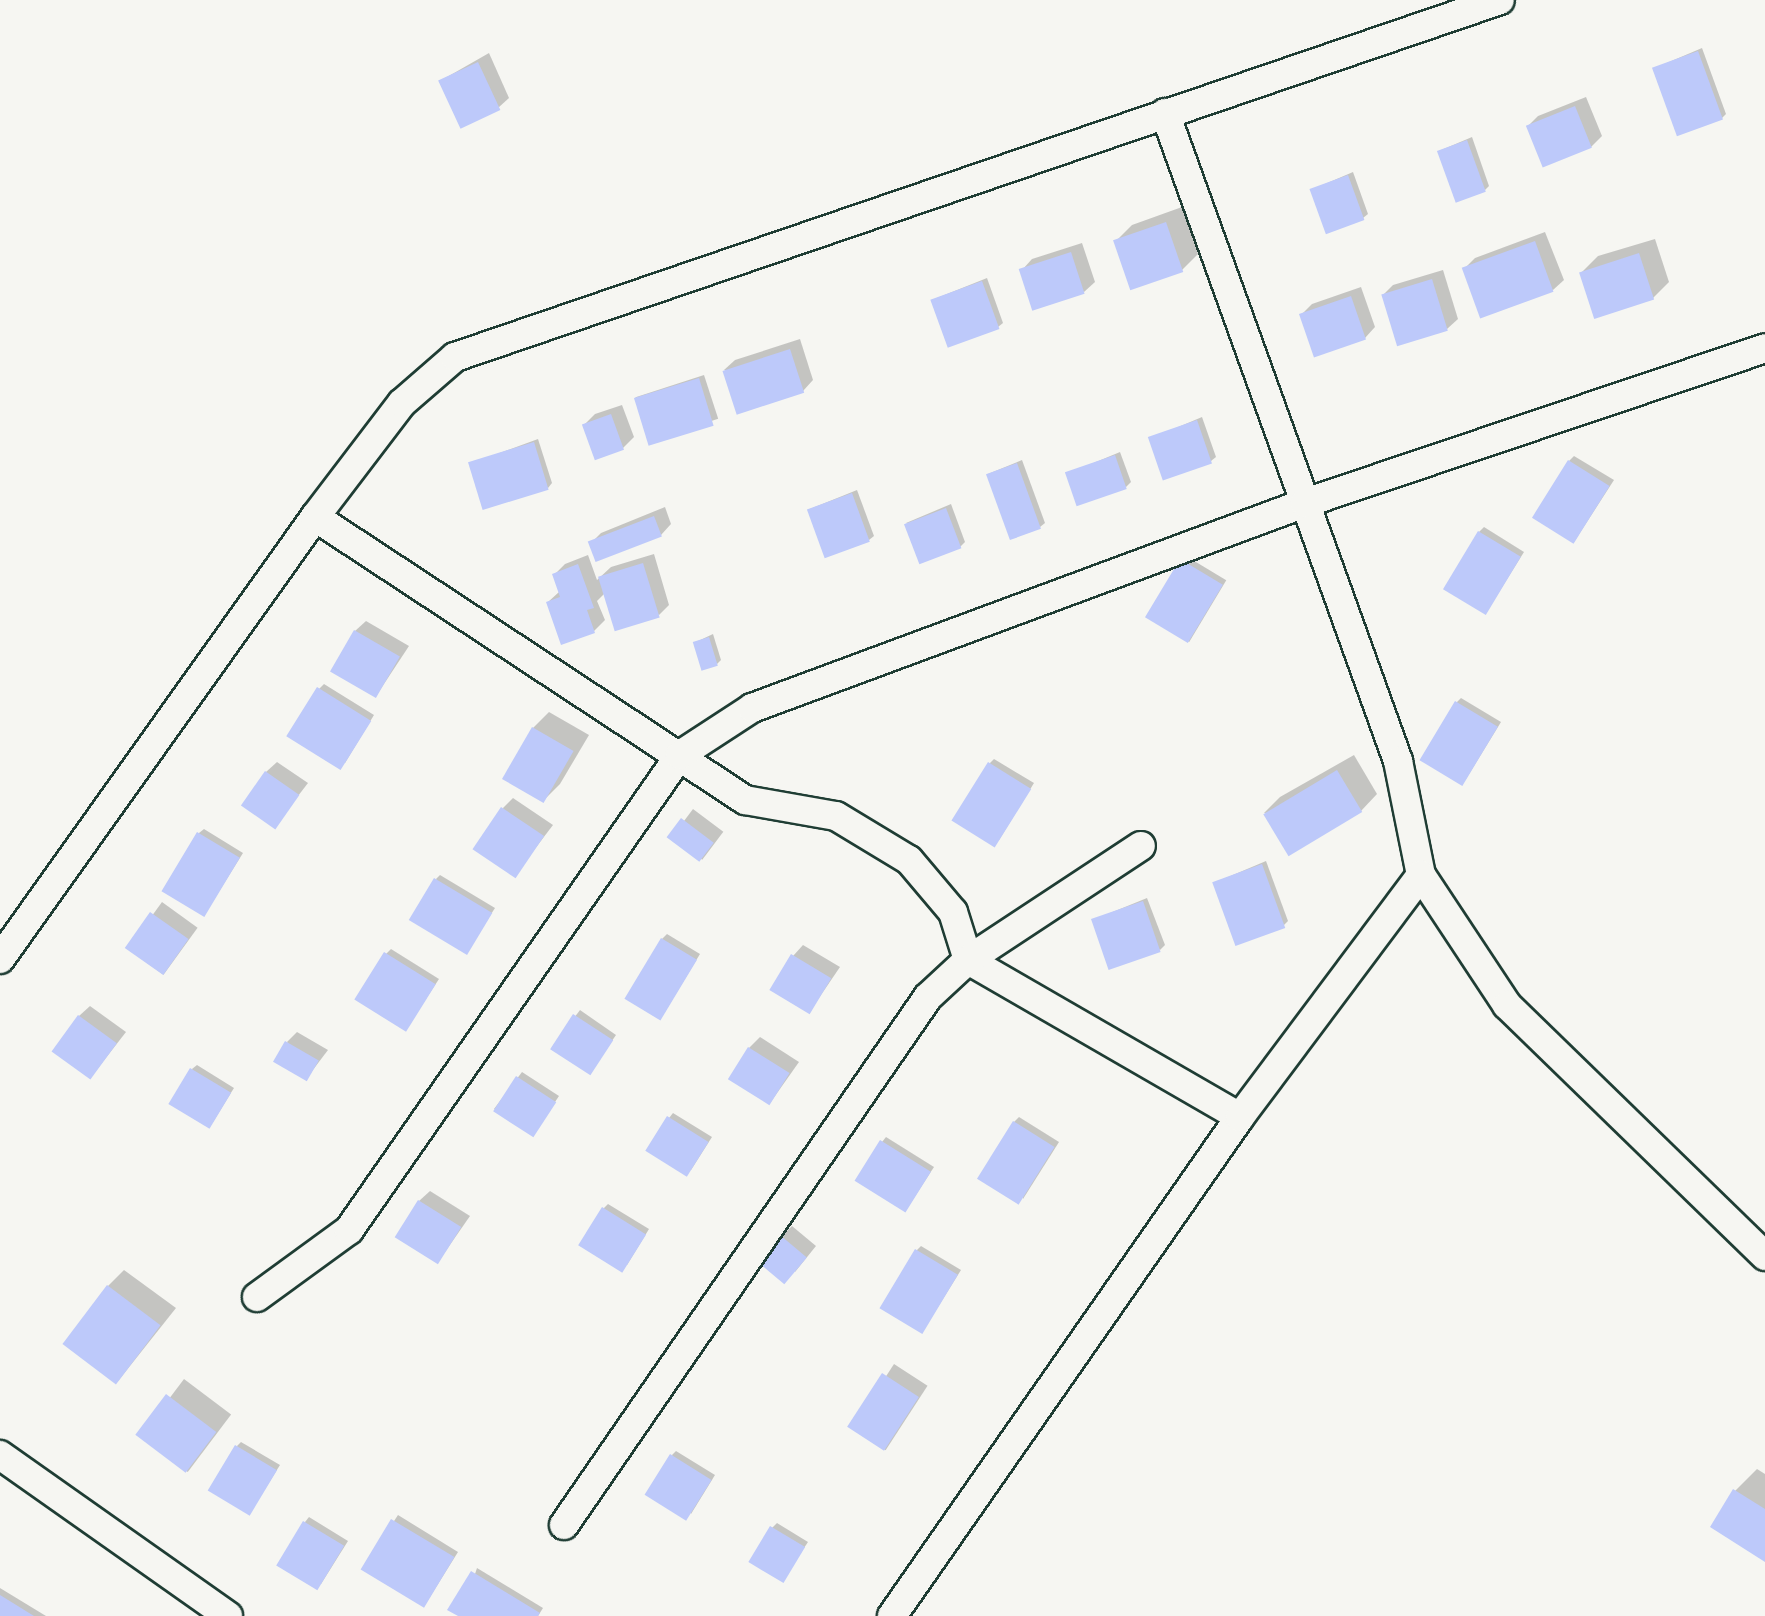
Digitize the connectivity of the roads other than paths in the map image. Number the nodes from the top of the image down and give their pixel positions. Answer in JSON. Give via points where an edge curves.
{"nodes":[{"id":1,"x":1500,"y":0,"type":"edge"},
{"id":2,"x":1165,"y":113,"type":"junction"},
{"id":3,"x":1765,"y":348,"type":"edge"},
{"id":4,"x":1305,"y":503,"type":"junction"},
{"id":5,"x":315,"y":517,"type":"junction"},
{"id":6,"x":680,"y":755,"type":"junction"},
{"id":7,"x":1141,"y":846,"type":"dead end"},
{"id":8,"x":1421,"y":875,"type":"junction"},
{"id":9,"x":0,"y":959,"type":"edge"},
{"id":10,"x":968,"y":960,"type":"junction"},
{"id":11,"x":1240,"y":1117,"type":"junction"},
{"id":12,"x":1765,"y":1256,"type":"edge"},
{"id":13,"x":257,"y":1297,"type":"dead end"},
{"id":14,"x":0,"y":1455,"type":"edge"},
{"id":15,"x":564,"y":1525,"type":"dead end"},
{"id":16,"x":228,"y":1616,"type":"edge"},
{"id":17,"x":892,"y":1616,"type":"edge"}],
"edges":[{"from":1,"to":2,"type":"street"},
{"from":2,"to":4,"type":"street"},
{"from":2,"to":5,"type":"street","via":[[455,357],[402,403]]},
{"from":3,"to":4,"type":"street"},
{"from":4,"to":6,"type":"street","via":[[752,708]]},
{"from":4,"to":8,"type":"street","via":[[1398,761]]},
{"from":5,"to":6,"type":"street"},
{"from":5,"to":9,"type":"street"},
{"from":6,"to":10,"type":"street","via":[[745,800],[836,816],[909,860],[953,912]]},
{"from":6,"to":13,"type":"street","via":[[349,1230]]},
{"from":7,"to":10,"type":"street"},
{"from":8,"to":11,"type":"street"},
{"from":8,"to":12,"type":"street","via":[[1507,1005]]},
{"from":10,"to":11,"type":"street"},
{"from":10,"to":15,"type":"street","via":[[928,997]]},
{"from":11,"to":17,"type":"street"},
{"from":14,"to":16,"type":"street"}]}
